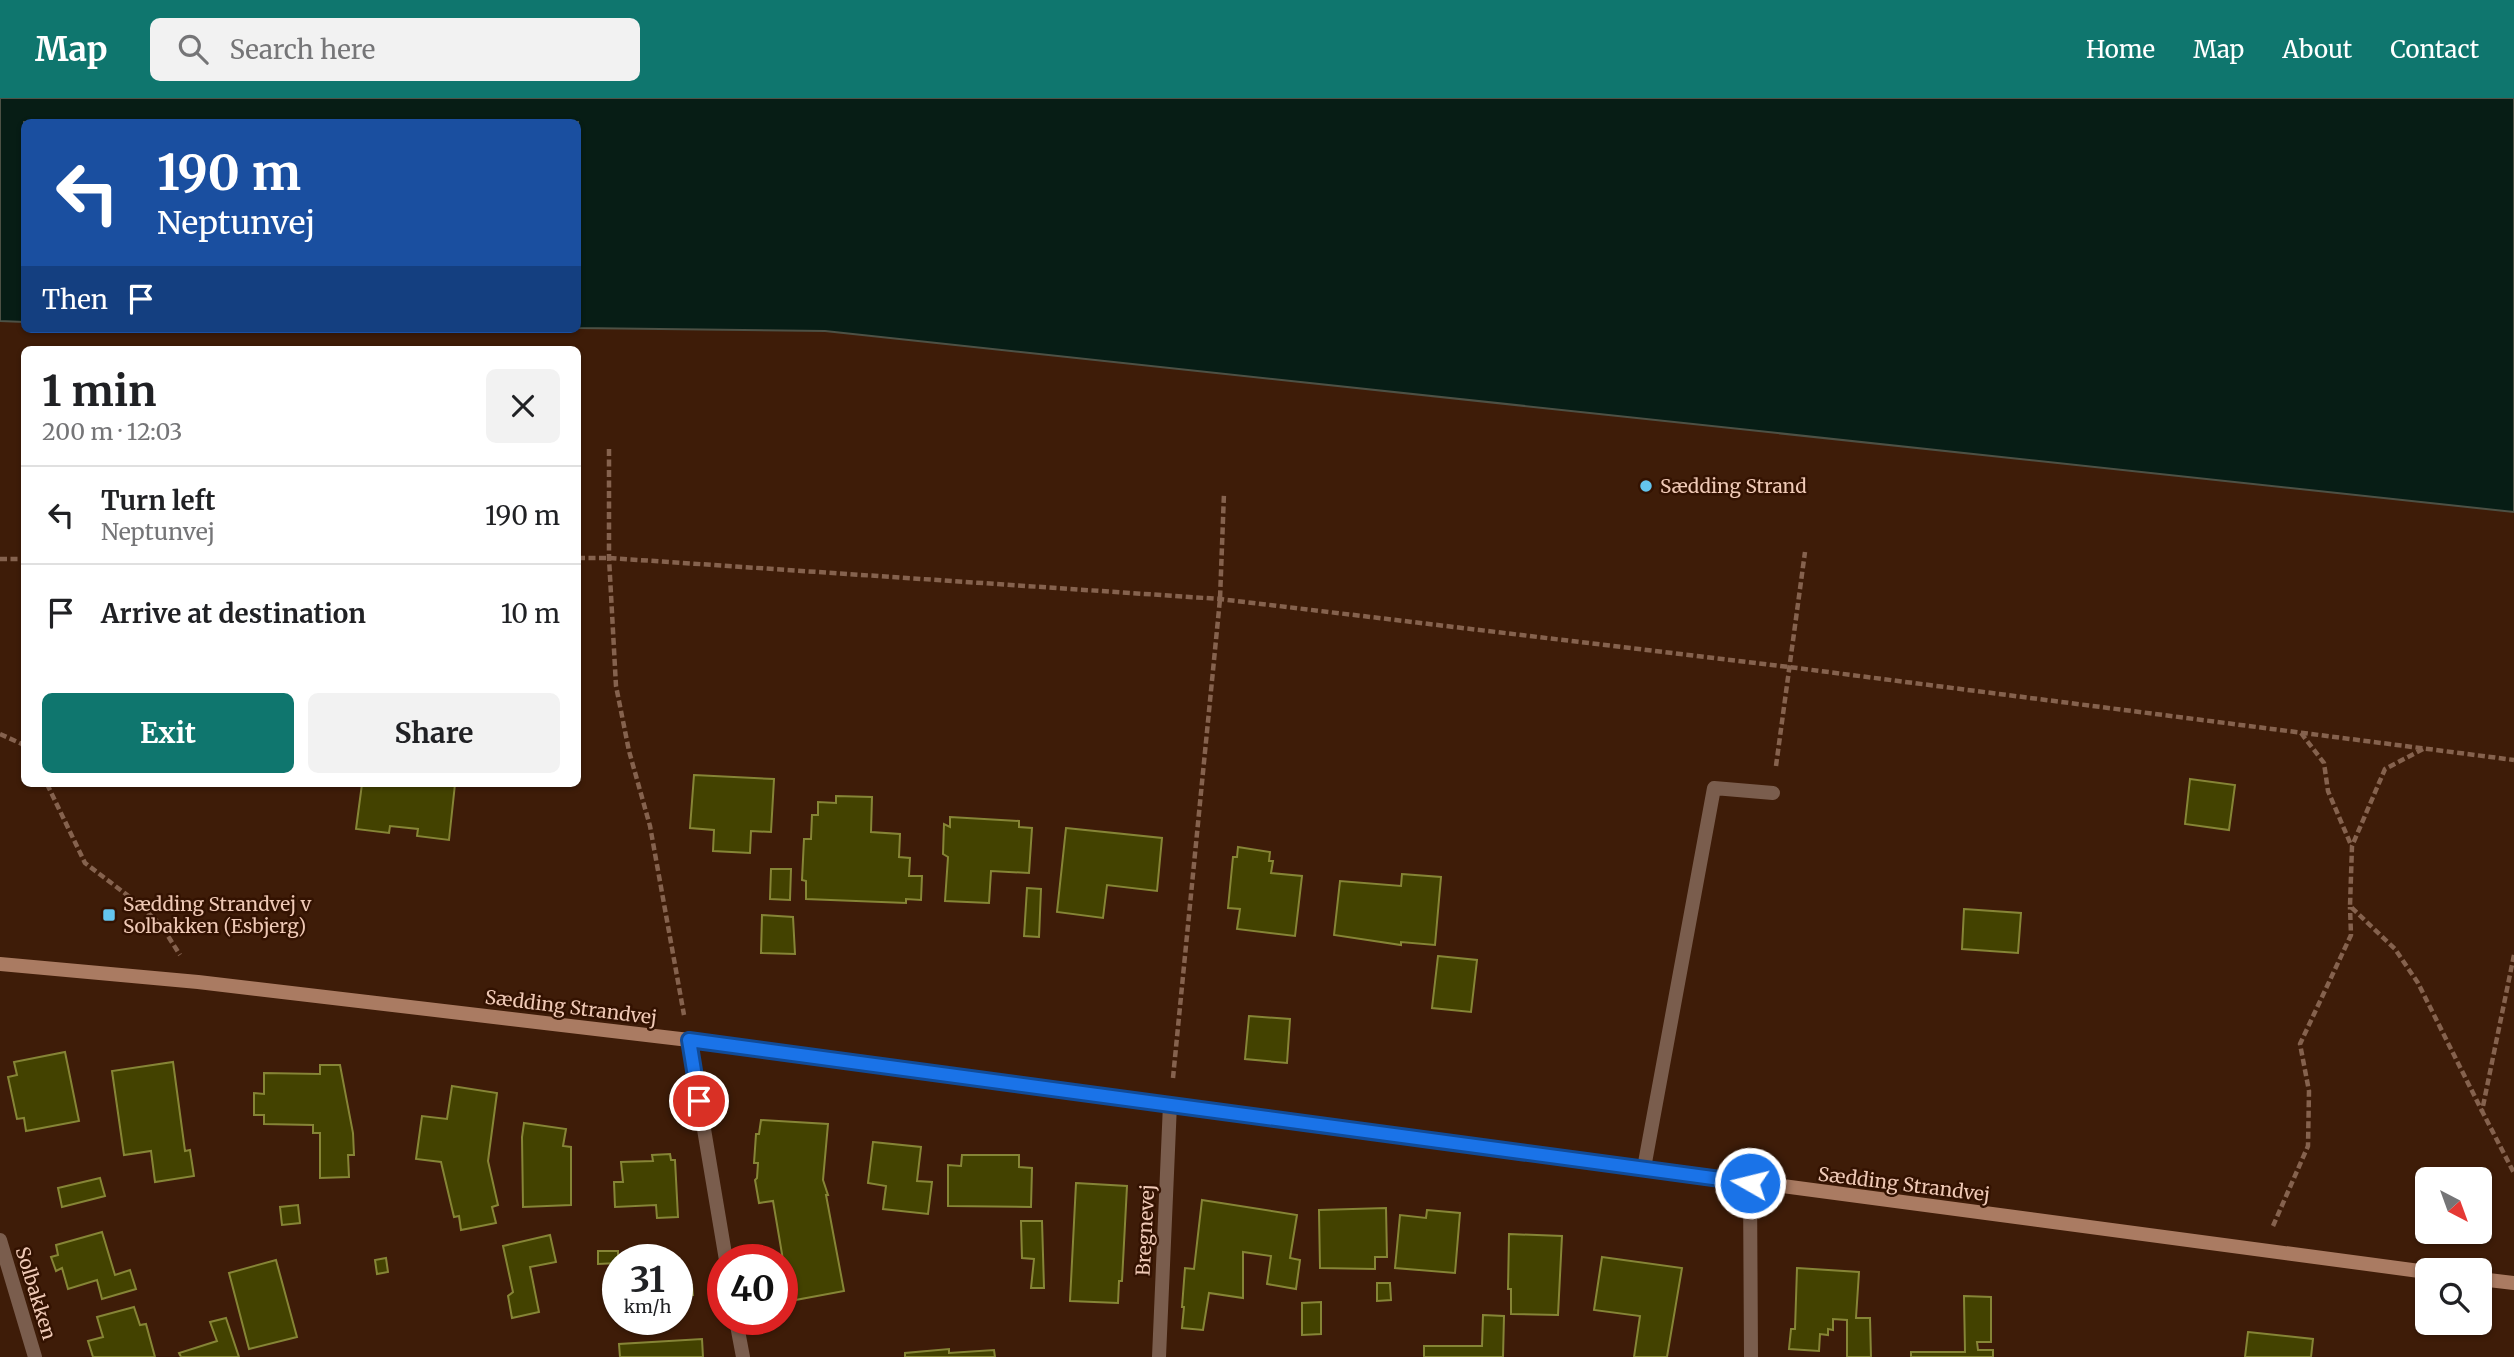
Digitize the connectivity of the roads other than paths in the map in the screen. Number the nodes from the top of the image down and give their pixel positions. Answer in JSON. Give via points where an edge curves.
{"nodes":[{"id":1,"x":1773,"y":793,"type":"road end"},
{"id":2,"x":0,"y":964,"type":"edge"},
{"id":3,"x":689,"y":1040,"type":"junction"},
{"id":4,"x":1170,"y":1104,"type":"junction"},
{"id":5,"x":1644,"y":1168,"type":"junction"},
{"id":6,"x":1750,"y":1183,"type":"junction"},
{"id":7,"x":0,"y":1240,"type":"edge"},
{"id":8,"x":723,"y":1244,"type":"edge"},
{"id":9,"x":2415,"y":1270,"type":"edge"},
{"id":10,"x":2492,"y":1280,"type":"edge"},
{"id":11,"x":2514,"y":1283,"type":"edge"},
{"id":12,"x":739,"y":1335,"type":"edge"},
{"id":13,"x":35,"y":1357,"type":"edge"},
{"id":14,"x":743,"y":1357,"type":"edge"},
{"id":15,"x":1159,"y":1357,"type":"edge"},
{"id":16,"x":1751,"y":1357,"type":"edge"}],
"edges":[{"from":1,"to":5,"type":"street","via":[[1714,788]]},
{"from":2,"to":3,"type":"street","name":"Sædding Strandvej","via":[[198,982]]},
{"from":3,"to":4,"type":"street","name":"Sædding Strandvej"},
{"from":3,"to":8,"type":"street"},
{"from":4,"to":5,"type":"street","name":"Sædding Strandvej"},
{"from":4,"to":15,"type":"street","name":"Bregnevej"},
{"from":5,"to":6,"type":"street","name":"Sædding Strandvej"},
{"from":6,"to":9,"type":"street","name":"Sædding Strandvej"},
{"from":6,"to":16,"type":"street"},
{"from":7,"to":13,"type":"street","name":"Solbakken"},
{"from":10,"to":11,"type":"street"},
{"from":12,"to":14,"type":"street"}]}
